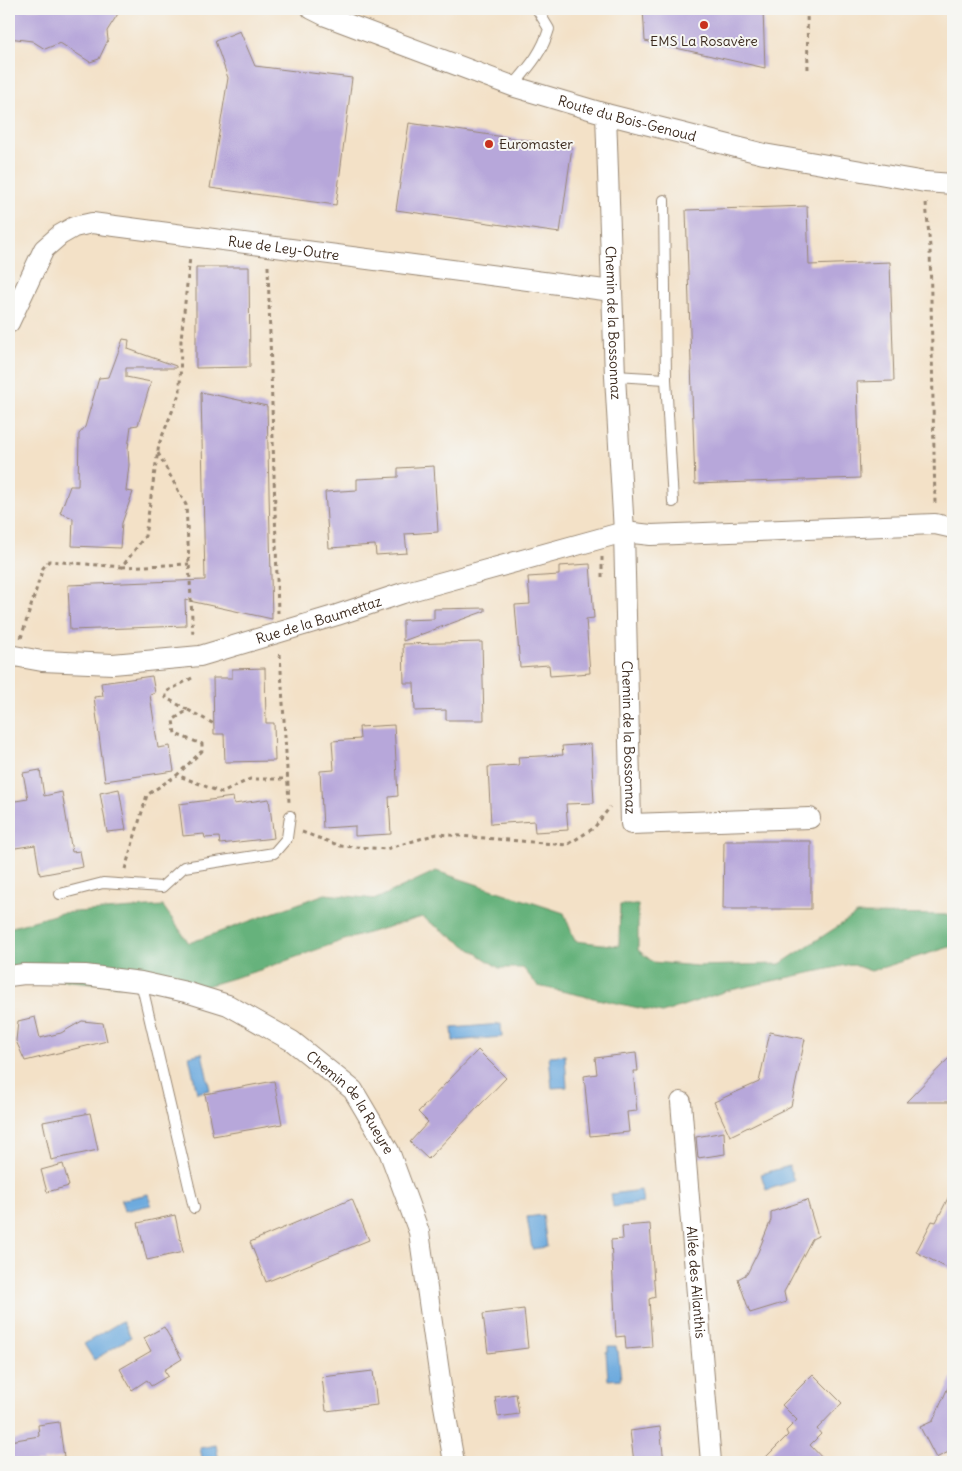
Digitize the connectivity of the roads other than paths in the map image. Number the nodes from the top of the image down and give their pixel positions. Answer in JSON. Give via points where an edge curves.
{"nodes":[{"id":1,"x":312,"y":9,"type":"edge"},
{"id":2,"x":538,"y":9,"type":"edge"},
{"id":3,"x":513,"y":86,"type":"junction"},
{"id":4,"x":606,"y":114,"type":"junction"},
{"id":5,"x":953,"y":184,"type":"edge"},
{"id":6,"x":664,"y":200,"type":"dead end"},
{"id":7,"x":612,"y":291,"type":"junction"},
{"id":8,"x":9,"y":323,"type":"edge"},
{"id":9,"x":616,"y":376,"type":"junction"},
{"id":10,"x":666,"y":379,"type":"junction"},
{"id":11,"x":672,"y":502,"type":"dead end"},
{"id":12,"x":944,"y":526,"type":"edge"},
{"id":13,"x":624,"y":532,"type":"junction"},
{"id":14,"x":12,"y":656,"type":"edge"},
{"id":15,"x":290,"y":816,"type":"road end"},
{"id":16,"x":810,"y":818,"type":"dead end"},
{"id":17,"x":60,"y":894,"type":"dead end"},
{"id":18,"x":9,"y":976,"type":"edge"},
{"id":19,"x":141,"y":982,"type":"junction"},
{"id":20,"x":681,"y":1102,"type":"dead end"},
{"id":21,"x":194,"y":1208,"type":"dead end"},
{"id":22,"x":454,"y":1462,"type":"edge"},
{"id":23,"x":711,"y":1462,"type":"edge"}],
"edges":[{"from":1,"to":3,"type":"street","name":"Route du Bois-Genoud"},
{"from":2,"to":3,"type":"lane","via":[[549,29],[533,62]]},
{"from":3,"to":4,"type":"street","name":"Route du Bois-Genoud"},
{"from":4,"to":5,"type":"street","name":"Route du Bois-Genoud","via":[[764,154],[924,182]]},
{"from":4,"to":7,"type":"street","name":"Chemin de la Bossonnaz"},
{"from":6,"to":10,"type":"lane"},
{"from":7,"to":8,"type":"street","name":"Rue de Ley-Outre","via":[[92,223],[74,227],[44,249]]},
{"from":7,"to":9,"type":"street","name":"Chemin de la Bossonnaz"},
{"from":9,"to":10,"type":"lane"},
{"from":9,"to":13,"type":"street","name":"Chemin de la Bossonnaz"},
{"from":10,"to":11,"type":"lane"},
{"from":12,"to":13,"type":"street","via":[[651,535]]},
{"from":13,"to":14,"type":"street","name":"Rue de la Baumettaz","via":[[403,593],[194,656],[113,664],[42,661]]},
{"from":13,"to":16,"type":"street","name":"Chemin de la Bossonnaz","via":[[631,824]]},
{"from":15,"to":17,"type":"lane","via":[[286,838],[274,853],[184,867],[162,887],[103,883]]},
{"from":18,"to":19,"type":"street","name":"Chemin de la Rueyre","via":[[85,974]]},
{"from":19,"to":21,"type":"lane"},
{"from":19,"to":22,"type":"street","name":"Chemin de la Rueyre","via":[[228,1005],[292,1041],[353,1090],[389,1151],[419,1232]]},
{"from":20,"to":23,"type":"street","name":"Allée des Ailanthis"}]}
